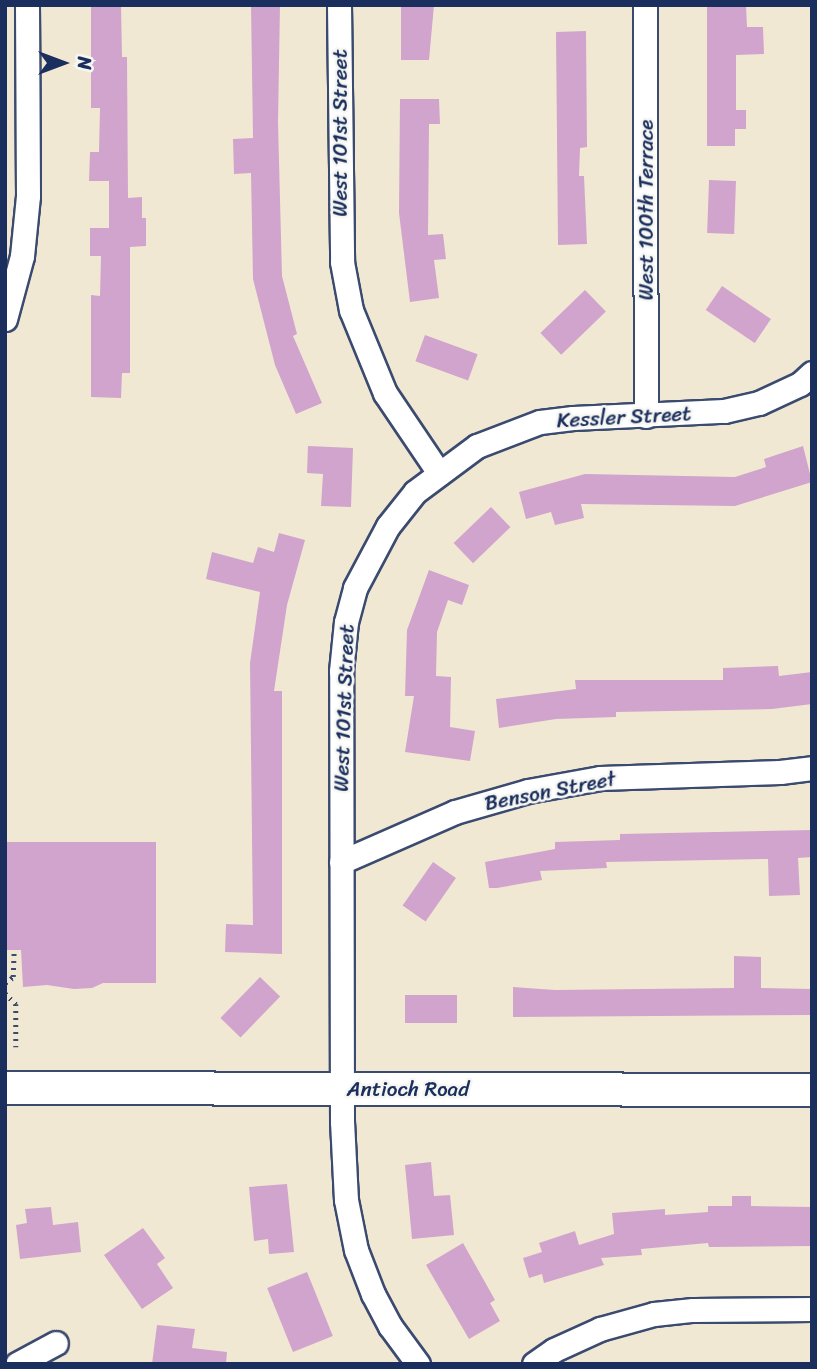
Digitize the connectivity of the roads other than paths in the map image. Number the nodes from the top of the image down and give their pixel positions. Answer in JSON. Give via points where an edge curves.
{"nodes":[{"id":1,"x":27,"y":5,"type":"edge"},
{"id":2,"x":339,"y":5,"type":"edge"},
{"id":3,"x":645,"y":5,"type":"edge"},
{"id":4,"x":5,"y":319,"type":"edge"},
{"id":5,"x":812,"y":373,"type":"edge"},
{"id":6,"x":646,"y":416,"type":"junction"},
{"id":7,"x":439,"y":472,"type":"junction"},
{"id":8,"x":812,"y":768,"type":"edge"},
{"id":9,"x":341,"y":862,"type":"junction"},
{"id":10,"x":5,"y":1088,"type":"edge"},
{"id":11,"x":342,"y":1089,"type":"junction"},
{"id":12,"x":812,"y":1090,"type":"edge"},
{"id":13,"x":812,"y":1309,"type":"edge"},
{"id":14,"x":56,"y":1343,"type":"dead end"},
{"id":15,"x":16,"y":1364,"type":"edge"},
{"id":16,"x":418,"y":1364,"type":"edge"},
{"id":17,"x":534,"y":1364,"type":"edge"}],
"edges":[{"from":1,"to":4,"type":"street","via":[[29,196],[22,256]]},
{"from":2,"to":7,"type":"street","name":"West 101st Street","via":[[341,250],[351,310],[385,393]]},
{"from":3,"to":6,"type":"street","name":"West 100th Terrace"},
{"from":5,"to":6,"type":"street","name":"Kessler Street","via":[[800,384],[760,402],[724,411]]},
{"from":6,"to":7,"type":"street","name":"Kessler Street","via":[[540,422],[477,446]]},
{"from":7,"to":9,"type":"street","name":"West 101st Street","via":[[415,492],[370,554],[346,622],[341,671]]},
{"from":8,"to":9,"type":"street","name":"Benson Street","via":[[600,778],[528,791],[455,812]]},
{"from":9,"to":11,"type":"street","name":"West 101st Street"},
{"from":10,"to":11,"type":"main road","name":"Antioch Road"},
{"from":11,"to":12,"type":"main road","name":"Antioch Road"},
{"from":11,"to":16,"type":"street","name":"West 101st Street","via":[[346,1200],[356,1250],[390,1326]]},
{"from":13,"to":17,"type":"street","via":[[654,1314],[600,1329]]},
{"from":14,"to":15,"type":"street"}]}
